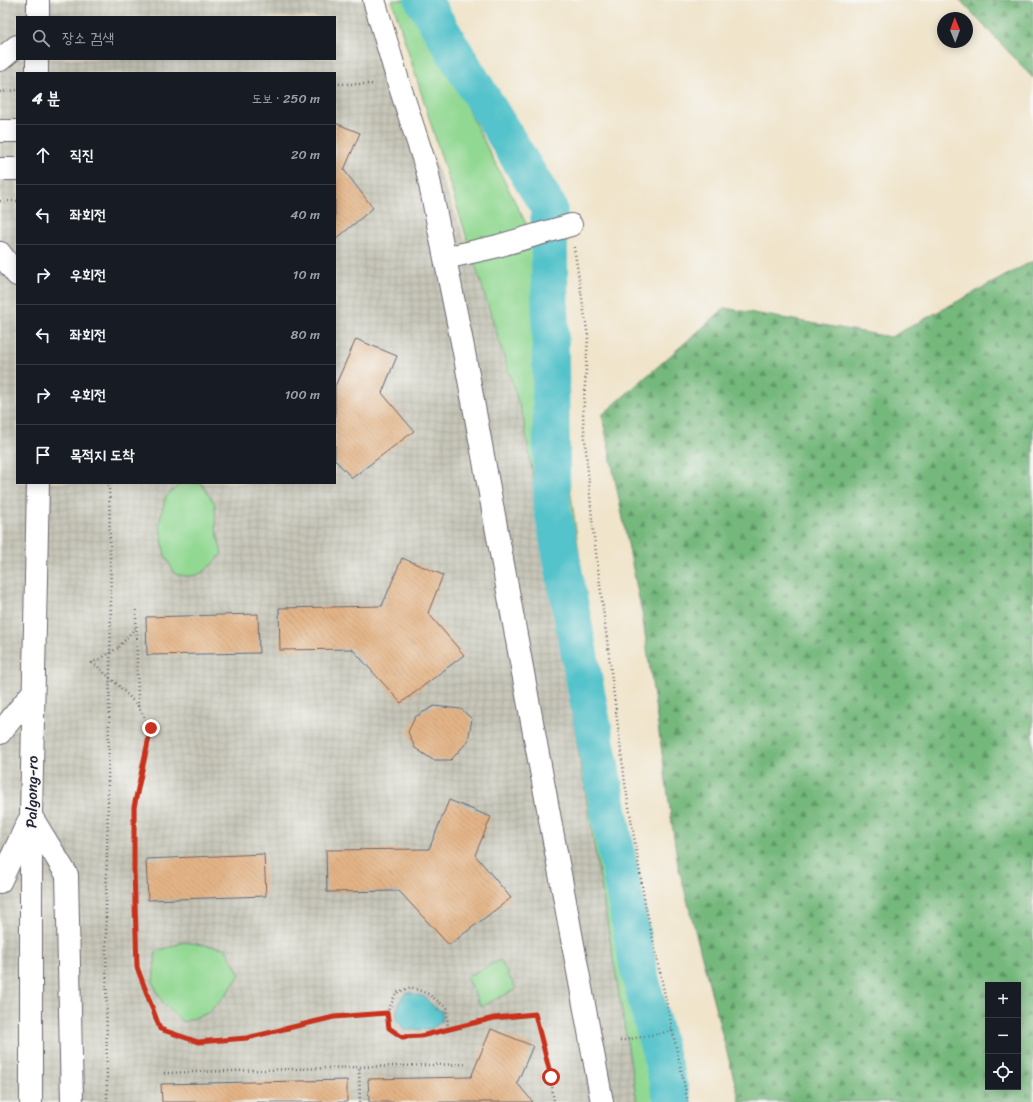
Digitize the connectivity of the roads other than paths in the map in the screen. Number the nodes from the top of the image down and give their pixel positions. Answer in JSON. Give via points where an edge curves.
{"nodes":[{"id":1,"x":38,"y":0,"type":"edge"},
{"id":2,"x":374,"y":0,"type":"edge"},
{"id":3,"x":38,"y":16,"type":"edge"},
{"id":4,"x":16,"y":47,"type":"edge"},
{"id":5,"x":0,"y":60,"type":"edge"},
{"id":6,"x":37,"y":60,"type":"edge"},
{"id":7,"x":37,"y":72,"type":"edge"},
{"id":8,"x":0,"y":131,"type":"edge"},
{"id":9,"x":16,"y":131,"type":"edge"},
{"id":10,"x":0,"y":169,"type":"edge"},
{"id":11,"x":16,"y":169,"type":"edge"},
{"id":12,"x":571,"y":225,"type":"road end"},
{"id":13,"x":0,"y":253,"type":"edge"},
{"id":14,"x":445,"y":258,"type":"junction"},
{"id":15,"x":16,"y":274,"type":"edge"},
{"id":16,"x":38,"y":484,"type":"edge"},
{"id":17,"x":33,"y":692,"type":"junction"},
{"id":18,"x":0,"y":733,"type":"edge"},
{"id":19,"x":31,"y":816,"type":"junction"},
{"id":20,"x":0,"y":882,"type":"edge"},
{"id":21,"x":31,"y":1102,"type":"edge"},
{"id":22,"x":72,"y":1102,"type":"edge"},
{"id":23,"x":602,"y":1102,"type":"edge"}],
"edges":[{"from":1,"to":3,"type":"main road"},
{"from":2,"to":14,"type":"main road","via":[[428,170]]},
{"from":4,"to":5,"type":"main road"},
{"from":6,"to":7,"type":"main road"},
{"from":8,"to":9,"type":"main road"},
{"from":10,"to":11,"type":"main road"},
{"from":12,"to":14,"type":"main road"},
{"from":13,"to":15,"type":"main road"},
{"from":14,"to":23,"type":"main road"},
{"from":16,"to":17,"type":"main road","name":"Palgong-ro"},
{"from":17,"to":18,"type":"main road"},
{"from":17,"to":19,"type":"main road","name":"Palgong-ro"},
{"from":19,"to":20,"type":"main road"},
{"from":19,"to":21,"type":"main road","name":"Palgong-ro"},
{"from":19,"to":22,"type":"main road","via":[[67,875]]}]}
